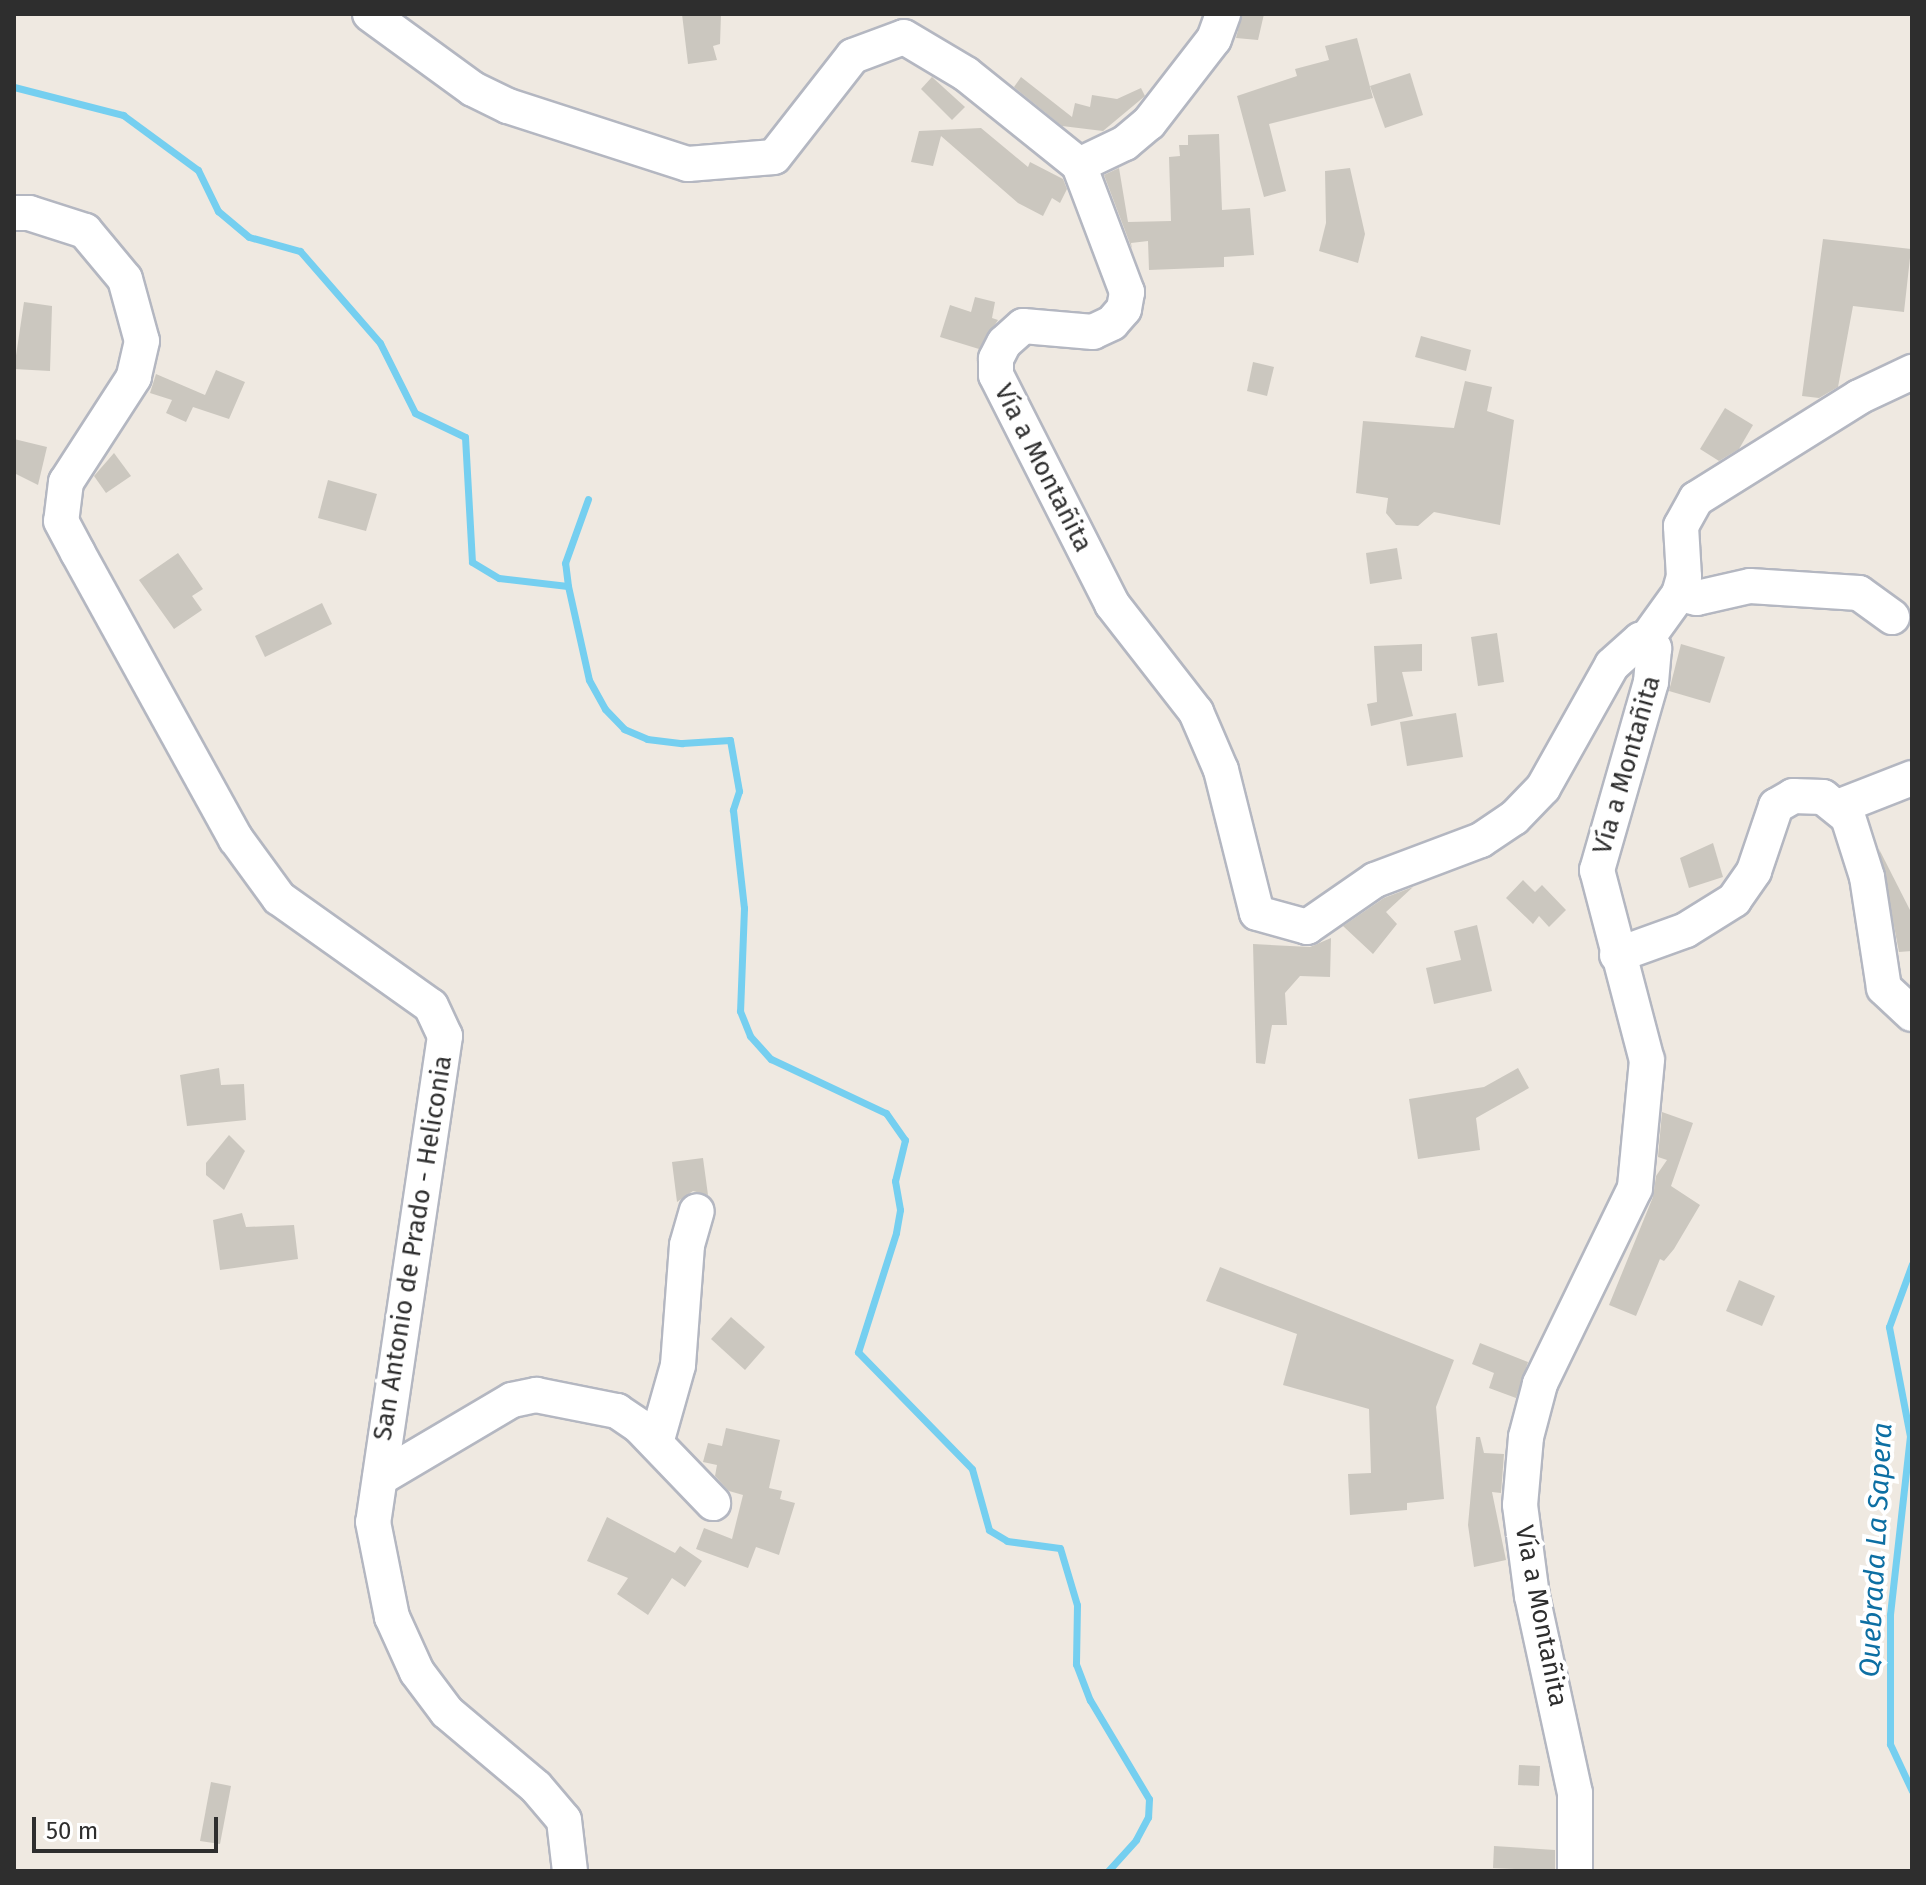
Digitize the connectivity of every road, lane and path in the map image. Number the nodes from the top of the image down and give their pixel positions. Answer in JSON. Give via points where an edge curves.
{"nodes":[{"id":1,"x":370,"y":14,"type":"edge"},
{"id":2,"x":1223,"y":14,"type":"edge"},
{"id":3,"x":1079,"y":165,"type":"junction"},
{"id":4,"x":14,"y":213,"type":"edge"},
{"id":5,"x":1912,"y":372,"type":"edge"},
{"id":6,"x":1679,"y":594,"type":"junction"},
{"id":7,"x":1892,"y":617,"type":"dead end"},
{"id":8,"x":1648,"y":637,"type":"junction"},
{"id":9,"x":1912,"y":778,"type":"edge"},
{"id":10,"x":1838,"y":807,"type":"junction"},
{"id":11,"x":1617,"y":955,"type":"junction"},
{"id":12,"x":1912,"y":1014,"type":"edge"},
{"id":13,"x":697,"y":1211,"type":"dead end"},
{"id":14,"x":656,"y":1443,"type":"junction"},
{"id":15,"x":380,"y":1478,"type":"junction"},
{"id":16,"x":713,"y":1503,"type":"dead end"},
{"id":17,"x":570,"y":1871,"type":"edge"},
{"id":18,"x":1575,"y":1871,"type":"edge"}],
"edges":[{"from":1,"to":3,"type":"street","via":[[473,89],[508,106],[688,164],[774,157],[853,56],[904,37],[966,74]]},
{"from":2,"to":3,"type":"street","via":[[1214,39],[1149,123],[1125,143]]},
{"from":3,"to":8,"type":"street","name":"Vía a Montañita","via":[[1127,292],[1124,309],[1112,323],[1093,332],[1023,326],[1004,343],[996,375],[1112,604],[1196,712],[1221,770],[1257,913],[1307,927],[1375,880],[1481,840],[1514,818],[1559,763],[1612,665]]},
{"from":4,"to":15,"type":"street","name":"San Antonio de Prado - Heliconia","via":[[85,231],[125,279],[142,341],[134,377],[66,482],[61,521],[66,531],[236,839],[279,898],[431,1006],[445,1036]]},
{"from":5,"to":6,"type":"street","via":[[1859,397],[1696,499],[1681,526],[1684,577]]},
{"from":6,"to":7,"type":"street","via":[[1697,598],[1750,586],[1859,593]]},
{"from":6,"to":8,"type":"street"},
{"from":8,"to":11,"type":"street","name":"Vía a Montañita","via":[[1656,661],[1597,870]]},
{"from":9,"to":10,"type":"street"},
{"from":10,"to":11,"type":"street","via":[[1823,797],[1784,798],[1776,806],[1744,891],[1686,930]]},
{"from":10,"to":12,"type":"street","via":[[1848,817],[1867,877],[1884,988]]},
{"from":11,"to":18,"type":"street","name":"Vía a Montañita","via":[[1638,1012],[1647,1060],[1635,1188],[1540,1384],[1526,1437],[1520,1505],[1532,1596],[1575,1793]]},
{"from":13,"to":14,"type":"street","via":[[687,1245],[678,1365]]},
{"from":14,"to":15,"type":"street","via":[[617,1411],[536,1395],[512,1400]]},
{"from":14,"to":16,"type":"street"},
{"from":15,"to":17,"type":"street","name":"San Antonio de Prado - Heliconia","via":[[373,1522],[392,1617],[417,1672],[447,1712],[536,1787],[564,1820]]}]}
